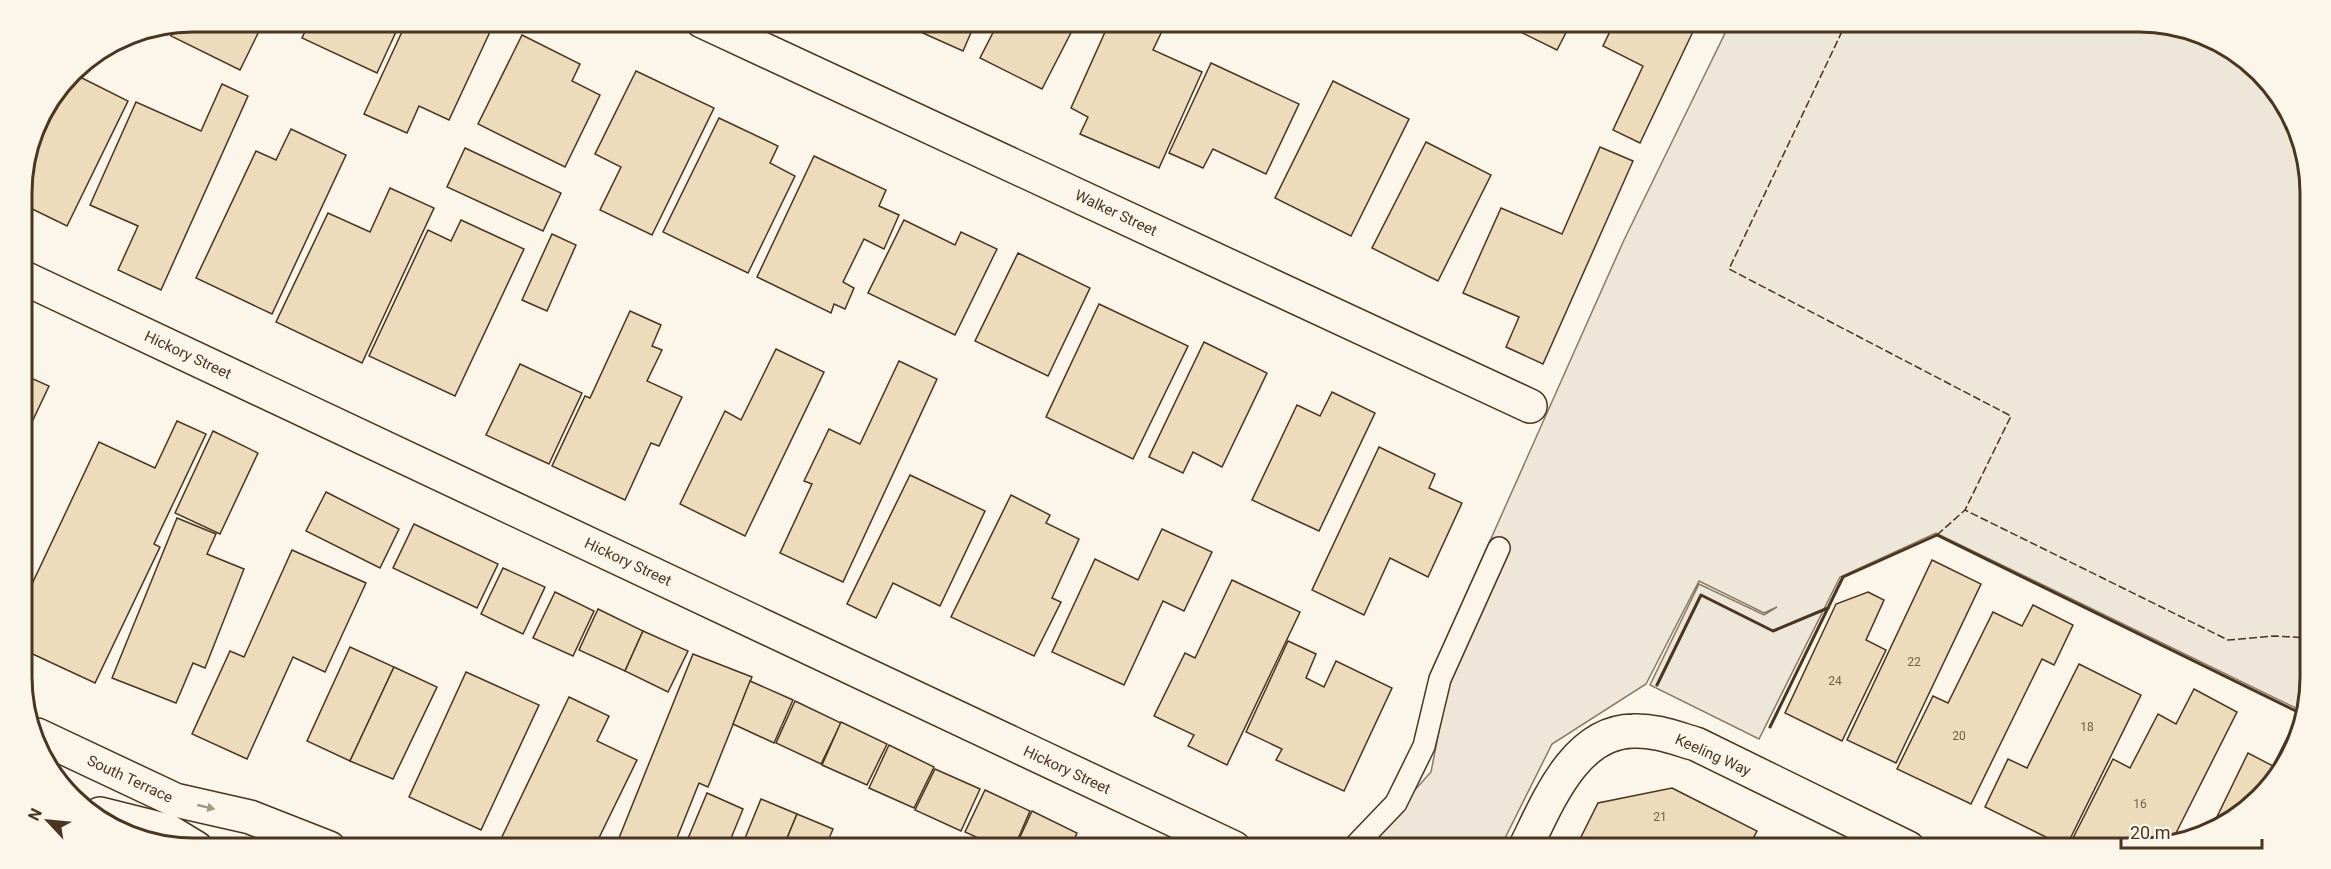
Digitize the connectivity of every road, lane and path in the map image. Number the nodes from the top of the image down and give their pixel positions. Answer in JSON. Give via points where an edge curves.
{"nodes":[{"id":1,"x":726,"y":32,"type":"edge"},
{"id":2,"x":32,"y":282,"type":"edge"},
{"id":3,"x":1530,"y":406,"type":"dead end"},
{"id":4,"x":1499,"y":548,"type":"dead end"},
{"id":5,"x":44,"y":738,"type":"edge"},
{"id":6,"x":116,"y":818,"type":"edge"},
{"id":7,"x":177,"y":836,"type":"edge"},
{"id":8,"x":1211,"y":837,"type":"edge"},
{"id":9,"x":1363,"y":837,"type":"edge"},
{"id":10,"x":1530,"y":837,"type":"edge"},
{"id":11,"x":1886,"y":837,"type":"edge"},
{"id":12,"x":303,"y":838,"type":"edge"}],
"edges":[{"from":1,"to":3,"type":"street","name":"Walker Street"},
{"from":2,"to":8,"type":"street","name":"Hickory Street"},
{"from":4,"to":9,"type":"lane","via":[[1440,679],[1424,746],[1396,803]]},
{"from":5,"to":12,"type":"street","name":"South Terrace","one_way":true,"via":[[175,800],[250,817]]},
{"from":6,"to":7,"type":"street"},
{"from":10,"to":11,"type":"street","name":"Keeling Way","via":[[1557,785],[1573,764],[1593,744],[1612,734],[1630,731],[1666,735],[1696,744]]}]}
